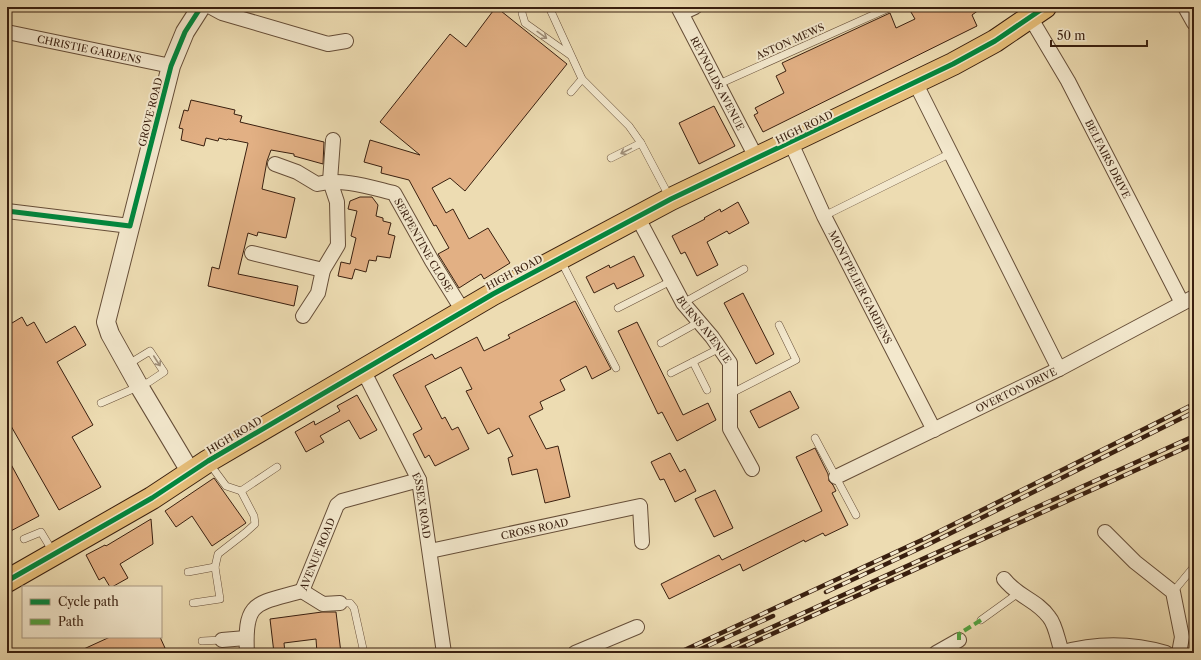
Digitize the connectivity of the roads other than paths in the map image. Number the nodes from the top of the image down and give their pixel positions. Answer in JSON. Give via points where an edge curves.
{"nodes":[{"id":1,"x":201,"y":7,"type":"edge"},
{"id":2,"x":211,"y":7,"type":"edge"},
{"id":3,"x":523,"y":7,"type":"edge"},
{"id":4,"x":548,"y":7,"type":"edge"},
{"id":5,"x":695,"y":7,"type":"edge"},
{"id":6,"x":891,"y":7,"type":"edge"},
{"id":7,"x":1185,"y":7,"type":"edge"},
{"id":8,"x":680,"y":10,"type":"edge"},
{"id":9,"x":1037,"y":12,"type":"edge"},
{"id":10,"x":1194,"y":24,"type":"edge"},
{"id":11,"x":7,"y":32,"type":"edge"},
{"id":12,"x":346,"y":41,"type":"dead end"},
{"id":13,"x":572,"y":56,"type":"junction"},
{"id":14,"x":171,"y":66,"type":"junction"},
{"id":15,"x":582,"y":79,"type":"junction"},
{"id":16,"x":915,"y":82,"type":"junction"},
{"id":17,"x":719,"y":84,"type":"junction"},
{"id":18,"x":570,"y":92,"type":"dead end"},
{"id":19,"x":333,"y":140,"type":"dead end"},
{"id":20,"x":641,"y":143,"type":"junction"},
{"id":21,"x":791,"y":144,"type":"junction"},
{"id":22,"x":951,"y":153,"type":"junction"},
{"id":23,"x":611,"y":158,"type":"dead end"},
{"id":24,"x":757,"y":159,"type":"junction"},
{"id":25,"x":275,"y":164,"type":"dead end"},
{"id":26,"x":330,"y":181,"type":"junction"},
{"id":27,"x":671,"y":200,"type":"junction"},
{"id":28,"x":7,"y":211,"type":"edge"},
{"id":29,"x":824,"y":216,"type":"junction"},
{"id":30,"x":638,"y":218,"type":"junction"},
{"id":31,"x":130,"y":226,"type":"junction"},
{"id":32,"x":252,"y":253,"type":"dead end"},
{"id":33,"x":560,"y":259,"type":"junction"},
{"id":34,"x":744,"y":269,"type":"dead end"},
{"id":35,"x":323,"y":270,"type":"junction"},
{"id":36,"x":671,"y":281,"type":"junction"},
{"id":37,"x":1188,"y":300,"type":"edge"},
{"id":38,"x":683,"y":303,"type":"junction"},
{"id":39,"x":618,"y":308,"type":"dead end"},
{"id":40,"x":463,"y":311,"type":"junction"},
{"id":41,"x":303,"y":316,"type":"dead end"},
{"id":42,"x":699,"y":322,"type":"junction"},
{"id":43,"x":779,"y":325,"type":"dead end"},
{"id":44,"x":661,"y":343,"type":"dead end"},
{"id":45,"x":720,"y":348,"type":"junction"},
{"id":46,"x":693,"y":362,"type":"junction"},
{"id":47,"x":127,"y":365,"type":"junction"},
{"id":48,"x":616,"y":368,"type":"dead end"},
{"id":49,"x":1059,"y":369,"type":"junction"},
{"id":50,"x":363,"y":370,"type":"junction"},
{"id":51,"x":671,"y":373,"type":"dead end"},
{"id":52,"x":139,"y":386,"type":"junction"},
{"id":53,"x":707,"y":390,"type":"dead end"},
{"id":54,"x":730,"y":394,"type":"junction"},
{"id":55,"x":101,"y":403,"type":"dead end"},
{"id":56,"x":934,"y":430,"type":"junction"},
{"id":57,"x":815,"y":438,"type":"dead end"},
{"id":58,"x":199,"y":467,"type":"junction"},
{"id":59,"x":277,"y":467,"type":"dead end"},
{"id":60,"x":752,"y":469,"type":"dead end"},
{"id":61,"x":836,"y":477,"type":"junction"},
{"id":62,"x":419,"y":480,"type":"junction"},
{"id":63,"x":241,"y":491,"type":"junction"},
{"id":64,"x":856,"y":516,"type":"dead end"},
{"id":65,"x":1105,"y":532,"type":"dead end"},
{"id":66,"x":24,"y":539,"type":"dead end"},
{"id":67,"x":642,"y":542,"type":"dead end"},
{"id":68,"x":430,"y":551,"type":"junction"},
{"id":69,"x":54,"y":554,"type":"junction"},
{"id":70,"x":215,"y":567,"type":"junction"},
{"id":71,"x":1192,"y":569,"type":"dead end"},
{"id":72,"x":188,"y":572,"type":"dead end"},
{"id":73,"x":1004,"y":579,"type":"dead end"},
{"id":74,"x":7,"y":581,"type":"edge"},
{"id":75,"x":302,"y":591,"type":"junction"},
{"id":76,"x":1173,"y":592,"type":"junction"},
{"id":77,"x":1017,"y":594,"type":"junction"},
{"id":78,"x":340,"y":603,"type":"joint"},
{"id":79,"x":193,"y":604,"type":"dead end"},
{"id":80,"x":981,"y":620,"type":"dead end"},
{"id":81,"x":637,"y":627,"type":"dead end"},
{"id":82,"x":246,"y":638,"type":"junction"},
{"id":83,"x":222,"y":640,"type":"joint"},
{"id":84,"x":958,"y":640,"type":"dead end"},
{"id":85,"x":202,"y":641,"type":"dead end"},
{"id":86,"x":1101,"y":649,"type":"edge"},
{"id":87,"x":247,"y":653,"type":"edge"},
{"id":88,"x":364,"y":653,"type":"edge"},
{"id":89,"x":444,"y":653,"type":"edge"},
{"id":90,"x":575,"y":653,"type":"edge"},
{"id":91,"x":936,"y":653,"type":"edge"},
{"id":92,"x":1061,"y":653,"type":"edge"},
{"id":93,"x":1166,"y":653,"type":"edge"},
{"id":94,"x":1179,"y":653,"type":"edge"}],
"edges":[{"from":1,"to":14,"type":"street","name":"GROVE ROAD","via":[[185,32]]},
{"from":2,"to":12,"type":"street","via":[[222,13],[328,44]]},
{"from":3,"to":13,"type":"lane","one_way":true,"via":[[525,23]]},
{"from":4,"to":13,"type":"lane"},
{"from":5,"to":8,"type":"street"},
{"from":6,"to":17,"type":"lane","name":"ASTON MEWS"},
{"from":7,"to":10,"type":"street"},
{"from":8,"to":17,"type":"street","name":"REYNOLDS AVENUE"},
{"from":9,"to":16,"type":"main road","name":"HIGH ROAD","via":[[995,41]]},
{"from":9,"to":37,"type":"street","name":"BELFAIRS DRIVE","via":[[1068,81]]},
{"from":11,"to":14,"type":"street","name":"CHRISTIE GARDENS"},
{"from":13,"to":15,"type":"lane"},
{"from":14,"to":31,"type":"street","name":"GROVE ROAD"},
{"from":15,"to":18,"type":"lane"},
{"from":15,"to":20,"type":"lane","via":[[629,126]]},
{"from":16,"to":21,"type":"main road","name":"HIGH ROAD"},
{"from":16,"to":22,"type":"street"},
{"from":17,"to":24,"type":"street","name":"REYNOLDS AVENUE"},
{"from":19,"to":26,"type":"street"},
{"from":20,"to":23,"type":"lane","one_way":true},
{"from":20,"to":27,"type":"lane"},
{"from":21,"to":24,"type":"main road","name":"HIGH ROAD"},
{"from":21,"to":29,"type":"street","name":"MONTPELIER GARDENS"},
{"from":22,"to":29,"type":"lane"},
{"from":22,"to":49,"type":"street"},
{"from":24,"to":27,"type":"main road","name":"HIGH ROAD"},
{"from":25,"to":26,"type":"street","name":"SERPENTINE CLOSE","via":[[297,172],[317,184]]},
{"from":26,"to":35,"type":"street","via":[[337,202],[338,245]]},
{"from":26,"to":40,"type":"street","name":"SERPENTINE CLOSE","via":[[394,193]]},
{"from":27,"to":30,"type":"main road","name":"HIGH ROAD"},
{"from":28,"to":31,"type":"street"},
{"from":29,"to":56,"type":"street","name":"MONTPELIER GARDENS"},
{"from":30,"to":33,"type":"main road","name":"HIGH ROAD"},
{"from":30,"to":36,"type":"street","name":"BURNS AVENUE"},
{"from":31,"to":47,"type":"street","name":"GROVE ROAD","via":[[106,322]]},
{"from":32,"to":35,"type":"street"},
{"from":33,"to":40,"type":"main road","name":"HIGH ROAD"},
{"from":33,"to":48,"type":"lane"},
{"from":34,"to":38,"type":"lane"},
{"from":35,"to":41,"type":"street","via":[[318,294]]},
{"from":36,"to":38,"type":"street","name":"BURNS AVENUE"},
{"from":36,"to":39,"type":"lane"},
{"from":37,"to":49,"type":"street","name":"OVERTON DRIVE"},
{"from":38,"to":42,"type":"street","name":"BURNS AVENUE"},
{"from":40,"to":50,"type":"main road","name":"HIGH ROAD"},
{"from":42,"to":44,"type":"lane"},
{"from":42,"to":45,"type":"street","name":"BURNS AVENUE"},
{"from":43,"to":54,"type":"lane","via":[[796,360]]},
{"from":45,"to":46,"type":"lane"},
{"from":45,"to":54,"type":"street","name":"BURNS AVENUE","via":[[730,363]]},
{"from":46,"to":51,"type":"lane"},
{"from":46,"to":53,"type":"lane"},
{"from":47,"to":52,"type":"street","name":"GROVE ROAD"},
{"from":47,"to":52,"type":"lane","one_way":true,"via":[[150,351],[164,372]]},
{"from":49,"to":56,"type":"street","name":"OVERTON DRIVE"},
{"from":50,"to":58,"type":"main road","name":"HIGH ROAD"},
{"from":50,"to":62,"type":"street","name":"ESSEX ROAD"},
{"from":52,"to":55,"type":"lane"},
{"from":52,"to":58,"type":"street","name":"GROVE ROAD"},
{"from":54,"to":60,"type":"street","name":"BURNS AVENUE","via":[[730,429]]},
{"from":56,"to":61,"type":"street","name":"OVERTON DRIVE"},
{"from":57,"to":61,"type":"lane"},
{"from":58,"to":63,"type":"lane","via":[[226,486]]},
{"from":58,"to":69,"type":"main road","name":"HIGH ROAD","via":[[152,498]]},
{"from":59,"to":63,"type":"lane"},
{"from":61,"to":64,"type":"lane"},
{"from":62,"to":68,"type":"street","name":"ESSEX ROAD"},
{"from":62,"to":75,"type":"street","name":"AVENUE ROAD","via":[[342,501],[338,505]]},
{"from":63,"to":70,"type":"lane","via":[[254,516],[255,524],[218,554]]},
{"from":65,"to":76,"type":"street","via":[[1135,562]]},
{"from":66,"to":69,"type":"lane","via":[[41,532]]},
{"from":67,"to":68,"type":"street","name":"CROSS ROAD","via":[[640,506]]},
{"from":68,"to":89,"type":"street","name":"ESSEX ROAD"},
{"from":69,"to":74,"type":"main road","name":"HIGH ROAD"},
{"from":70,"to":72,"type":"lane"},
{"from":70,"to":79,"type":"lane","via":[[220,599]]},
{"from":71,"to":76,"type":"lane"},
{"from":73,"to":77,"type":"street"},
{"from":75,"to":78,"type":"street","via":[[323,604]]},
{"from":75,"to":82,"type":"street","name":"AVENUE ROAD","via":[[256,606],[248,616]]},
{"from":76,"to":94,"type":"street","via":[[1182,637]]},
{"from":77,"to":80,"type":"lane"},
{"from":77,"to":92,"type":"street","via":[[1036,604],[1050,618]]},
{"from":78,"to":88,"type":"lane","via":[[350,603],[354,608]]},
{"from":81,"to":90,"type":"street"},
{"from":82,"to":83,"type":"street"},
{"from":82,"to":87,"type":"street","name":"AVENUE ROAD"},
{"from":83,"to":85,"type":"lane"},
{"from":84,"to":91,"type":"street"},
{"from":86,"to":92,"type":"street"},
{"from":86,"to":93,"type":"street","via":[[1129,646]]}]}
